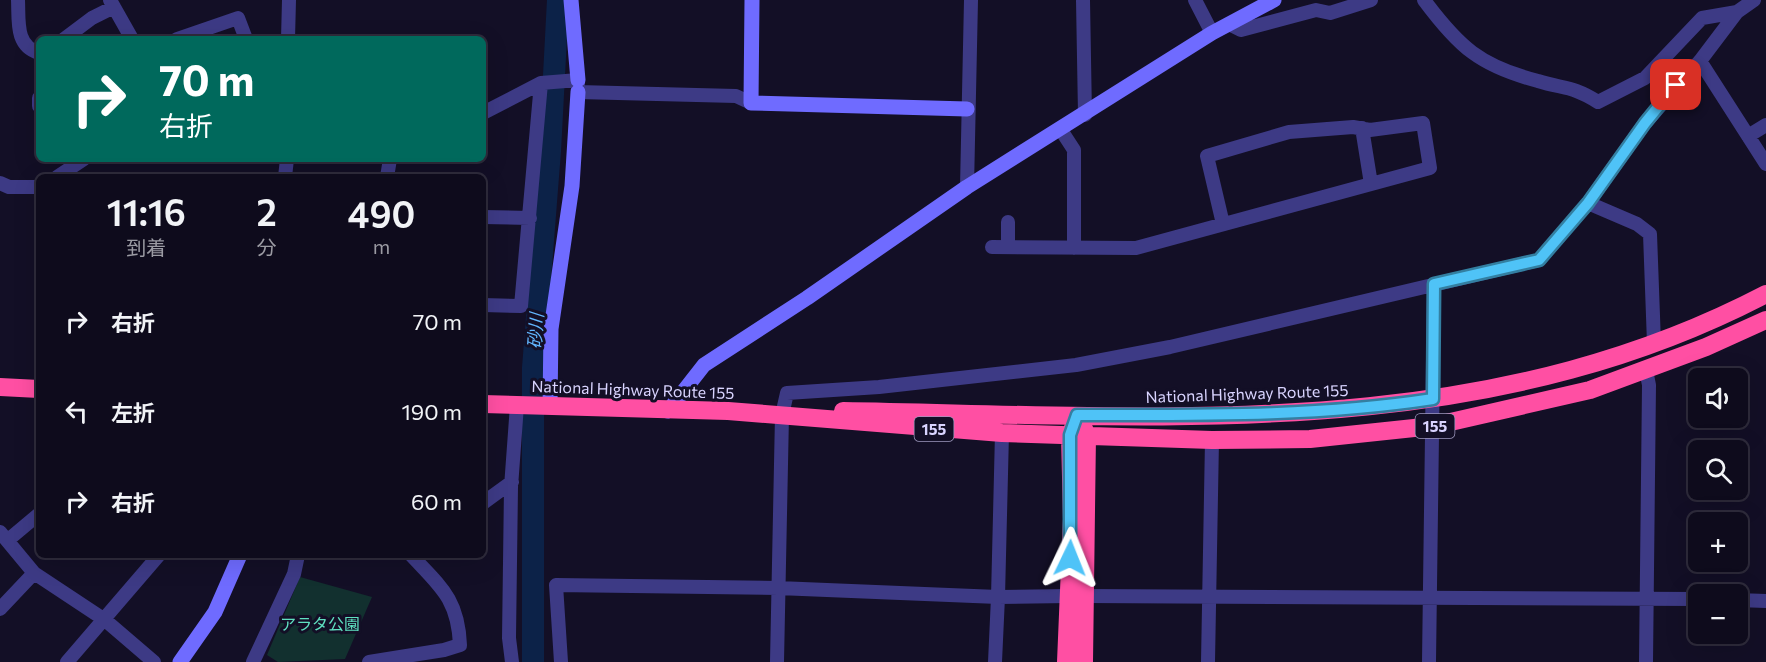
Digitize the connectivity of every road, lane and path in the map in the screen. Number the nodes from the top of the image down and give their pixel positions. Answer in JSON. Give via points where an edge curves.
{"nodes":[{"id":1,"x":18,"y":0,"type":"edge"},
{"id":2,"x":289,"y":0,"type":"edge"},
{"id":3,"x":571,"y":0,"type":"edge"},
{"id":4,"x":752,"y":0,"type":"edge"},
{"id":5,"x":971,"y":0,"type":"edge"},
{"id":6,"x":1083,"y":0,"type":"edge"},
{"id":7,"x":1195,"y":0,"type":"edge"},
{"id":8,"x":1274,"y":0,"type":"edge"},
{"id":9,"x":1371,"y":0,"type":"edge"},
{"id":10,"x":1424,"y":0,"type":"edge"},
{"id":11,"x":1754,"y":0,"type":"edge"},
{"id":12,"x":112,"y":3,"type":"edge"},
{"id":13,"x":1737,"y":12,"type":"junction"},
{"id":14,"x":1229,"y":24,"type":"junction"},
{"id":15,"x":1212,"y":33,"type":"junction"},
{"id":16,"x":68,"y":36,"type":"edge"},
{"id":17,"x":130,"y":36,"type":"edge"},
{"id":18,"x":186,"y":36,"type":"edge"},
{"id":19,"x":245,"y":36,"type":"edge"},
{"id":20,"x":288,"y":36,"type":"edge"},
{"id":21,"x":36,"y":52,"type":"edge"},
{"id":22,"x":1700,"y":61,"type":"junction"},
{"id":23,"x":542,"y":83,"type":"junction"},
{"id":24,"x":577,"y":84,"type":"junction"},
{"id":25,"x":751,"y":103,"type":"junction"},
{"id":26,"x":968,"y":109,"type":"junction"},
{"id":27,"x":486,"y":111,"type":"edge"},
{"id":28,"x":1085,"y":115,"type":"junction"},
{"id":29,"x":1766,"y":125,"type":"edge"},
{"id":30,"x":1362,"y":128,"type":"junction"},
{"id":31,"x":1061,"y":130,"type":"junction"},
{"id":32,"x":1748,"y":136,"type":"junction"},
{"id":33,"x":77,"y":162,"type":"edge"},
{"id":34,"x":1766,"y":164,"type":"edge"},
{"id":35,"x":61,"y":174,"type":"edge"},
{"id":36,"x":0,"y":183,"type":"edge"},
{"id":37,"x":1371,"y":184,"type":"junction"},
{"id":38,"x":967,"y":186,"type":"junction"},
{"id":39,"x":36,"y":187,"type":"edge"},
{"id":40,"x":1588,"y":203,"type":"junction"},
{"id":41,"x":486,"y":217,"type":"edge"},
{"id":42,"x":530,"y":218,"type":"junction"},
{"id":43,"x":1008,"y":222,"type":"dead end"},
{"id":44,"x":1223,"y":224,"type":"junction"},
{"id":45,"x":992,"y":247,"type":"dead end"},
{"id":46,"x":1008,"y":247,"type":"junction"},
{"id":47,"x":1074,"y":248,"type":"junction"},
{"id":48,"x":1434,"y":284,"type":"junction"},
{"id":49,"x":1766,"y":294,"type":"edge"},
{"id":50,"x":486,"y":305,"type":"edge"},
{"id":51,"x":1766,"y":320,"type":"edge"},
{"id":52,"x":1654,"y":343,"type":"junction"},
{"id":53,"x":1646,"y":369,"type":"junction"},
{"id":54,"x":0,"y":387,"type":"edge"},
{"id":55,"x":36,"y":389,"type":"edge"},
{"id":56,"x":1433,"y":399,"type":"junction"},
{"id":57,"x":486,"y":404,"type":"edge"},
{"id":58,"x":518,"y":405,"type":"junction"},
{"id":59,"x":549,"y":406,"type":"junction"},
{"id":60,"x":668,"y":411,"type":"junction"},
{"id":61,"x":782,"y":415,"type":"junction"},
{"id":62,"x":1077,"y":415,"type":"junction"},
{"id":63,"x":1433,"y":426,"type":"junction"},
{"id":64,"x":1002,"y":433,"type":"junction"},
{"id":65,"x":1078,"y":435,"type":"junction"},
{"id":66,"x":1212,"y":440,"type":"junction"},
{"id":67,"x":512,"y":482,"type":"junction"},
{"id":68,"x":486,"y":501,"type":"edge"},
{"id":69,"x":36,"y":516,"type":"edge"},
{"id":70,"x":4,"y":536,"type":"edge"},
{"id":71,"x":157,"y":558,"type":"edge"},
{"id":72,"x":239,"y":558,"type":"edge"},
{"id":73,"x":297,"y":558,"type":"edge"},
{"id":74,"x":414,"y":558,"type":"edge"},
{"id":75,"x":34,"y":573,"type":"junction"},
{"id":76,"x":778,"y":588,"type":"junction"},
{"id":77,"x":1209,"y":595,"type":"junction"},
{"id":78,"x":1076,"y":596,"type":"junction"},
{"id":79,"x":998,"y":597,"type":"junction"},
{"id":80,"x":1430,"y":598,"type":"junction"},
{"id":81,"x":1647,"y":599,"type":"junction"},
{"id":82,"x":1688,"y":599,"type":"edge"},
{"id":83,"x":1748,"y":600,"type":"edge"},
{"id":84,"x":1766,"y":601,"type":"edge"},
{"id":85,"x":0,"y":609,"type":"edge"},
{"id":86,"x":105,"y":620,"type":"junction"},
{"id":87,"x":260,"y":660,"type":"edge"},
{"id":88,"x":67,"y":662,"type":"edge"},
{"id":89,"x":154,"y":662,"type":"edge"},
{"id":90,"x":180,"y":662,"type":"edge"},
{"id":91,"x":369,"y":662,"type":"edge"},
{"id":92,"x":512,"y":662,"type":"edge"},
{"id":93,"x":561,"y":662,"type":"edge"},
{"id":94,"x":777,"y":662,"type":"edge"},
{"id":95,"x":995,"y":662,"type":"edge"},
{"id":96,"x":1066,"y":662,"type":"edge"},
{"id":97,"x":1084,"y":662,"type":"edge"},
{"id":98,"x":1208,"y":662,"type":"edge"},
{"id":99,"x":1429,"y":662,"type":"edge"},
{"id":100,"x":1646,"y":662,"type":"edge"}],
"edges":[{"from":1,"to":21,"type":"street","via":[[21,41]]},
{"from":2,"to":20,"type":"street"},
{"from":3,"to":24,"type":"street"},
{"from":4,"to":25,"type":"street"},
{"from":5,"to":26,"type":"street"},
{"from":6,"to":28,"type":"street"},
{"from":7,"to":15,"type":"street"},
{"from":8,"to":14,"type":"street"},
{"from":9,"to":14,"type":"street","via":[[1330,13],[1316,10],[1241,30]]},
{"from":10,"to":13,"type":"street","via":[[1450,35],[1494,68],[1578,89],[1598,102],[1645,78],[1702,18]]},
{"from":11,"to":13,"type":"street"},
{"from":12,"to":16,"type":"street"},
{"from":12,"to":17,"type":"street"},
{"from":13,"to":22,"type":"street"},
{"from":14,"to":15,"type":"street"},
{"from":15,"to":28,"type":"street"},
{"from":18,"to":19,"type":"street","via":[[238,18]]},
{"from":22,"to":32,"type":"street"},
{"from":22,"to":40,"type":"street","via":[[1645,123]]},
{"from":23,"to":24,"type":"street"},
{"from":23,"to":27,"type":"street"},
{"from":23,"to":42,"type":"street"},
{"from":24,"to":25,"type":"street","via":[[736,96]]},
{"from":24,"to":59,"type":"street","via":[[572,186],[551,329]]},
{"from":25,"to":26,"type":"street"},
{"from":26,"to":38,"type":"street"},
{"from":28,"to":31,"type":"street"},
{"from":29,"to":32,"type":"street"},
{"from":30,"to":37,"type":"street"},
{"from":30,"to":37,"type":"street","via":[[1423,123],[1430,168]]},
{"from":30,"to":44,"type":"street","via":[[1289,132],[1207,156]]},
{"from":31,"to":38,"type":"street"},
{"from":31,"to":47,"type":"street","via":[[1074,150]]},
{"from":32,"to":34,"type":"street"},
{"from":33,"to":35,"type":"street"},
{"from":36,"to":39,"type":"street"},
{"from":37,"to":44,"type":"street"},
{"from":38,"to":60,"type":"street","via":[[704,365]]},
{"from":40,"to":48,"type":"street","via":[[1539,260]]},
{"from":40,"to":52,"type":"street","via":[[1637,224],[1650,234]]},
{"from":41,"to":42,"type":"street"},
{"from":42,"to":50,"type":"street","via":[[521,306]]},
{"from":43,"to":46,"type":"street"},
{"from":44,"to":47,"type":"street","via":[[1136,248]]},
{"from":45,"to":46,"type":"street"},
{"from":46,"to":47,"type":"street"},
{"from":48,"to":56,"type":"street"},
{"from":48,"to":61,"type":"street","via":[[1170,347],[1076,365],[787,393]]},
{"from":49,"to":52,"type":"highway","name":"National Highway Route 155","number":"155"},
{"from":51,"to":53,"type":"highway","name":"National Highway Route 155","number":"155"},
{"from":52,"to":56,"type":"highway","name":"National Highway Route 155","number":"155","via":[[1576,370]]},
{"from":53,"to":63,"type":"highway","name":"National Highway Route 155","number":"155","via":[[1590,390]]},
{"from":53,"to":81,"type":"street"},
{"from":54,"to":55,"type":"highway"},
{"from":56,"to":62,"type":"highway","name":"National Highway Route 155","number":"155","via":[[1353,410],[1269,415]]},
{"from":56,"to":63,"type":"street"},
{"from":57,"to":58,"type":"highway","name":"National Highway Route 155","number":"155"},
{"from":58,"to":59,"type":"highway","name":"National Highway Route 155","number":"155"},
{"from":58,"to":67,"type":"street"},
{"from":59,"to":60,"type":"highway","name":"National Highway Route 155","number":"155"},
{"from":60,"to":61,"type":"highway","name":"National Highway Route 155","number":"155"},
{"from":61,"to":62,"type":"highway","name":"National Highway Route 155","number":"155","via":[[821,411]]},
{"from":61,"to":64,"type":"highway","name":"National Highway Route 155","number":"155"},
{"from":61,"to":76,"type":"street"},
{"from":62,"to":65,"type":"highway"},
{"from":63,"to":66,"type":"highway","name":"National Highway Route 155","number":"155","via":[[1311,439]]},
{"from":63,"to":80,"type":"street"},
{"from":64,"to":65,"type":"highway","name":"National Highway Route 155","number":"155"},
{"from":64,"to":79,"type":"street"},
{"from":65,"to":66,"type":"highway","name":"National Highway Route 155","number":"155"},
{"from":65,"to":78,"type":"highway"},
{"from":66,"to":77,"type":"street"},
{"from":67,"to":68,"type":"street"},
{"from":67,"to":92,"type":"street"},
{"from":69,"to":70,"type":"street"},
{"from":70,"to":75,"type":"street"},
{"from":71,"to":86,"type":"street"},
{"from":72,"to":90,"type":"street","via":[[215,612]]},
{"from":73,"to":87,"type":"street"},
{"from":74,"to":91,"type":"street","via":[[446,593],[459,620],[460,645]]},
{"from":75,"to":85,"type":"street"},
{"from":75,"to":86,"type":"street"},
{"from":76,"to":79,"type":"street"},
{"from":76,"to":93,"type":"street","via":[[556,585]]},
{"from":76,"to":94,"type":"street"},
{"from":77,"to":78,"type":"street"},
{"from":77,"to":80,"type":"street"},
{"from":77,"to":98,"type":"street"},
{"from":78,"to":79,"type":"street"},
{"from":78,"to":96,"type":"highway"},
{"from":78,"to":97,"type":"highway"},
{"from":79,"to":95,"type":"street"},
{"from":80,"to":81,"type":"street"},
{"from":80,"to":99,"type":"street"},
{"from":81,"to":82,"type":"street"},
{"from":81,"to":100,"type":"street"},
{"from":83,"to":84,"type":"street"},
{"from":86,"to":88,"type":"street"},
{"from":86,"to":89,"type":"street"}]}
